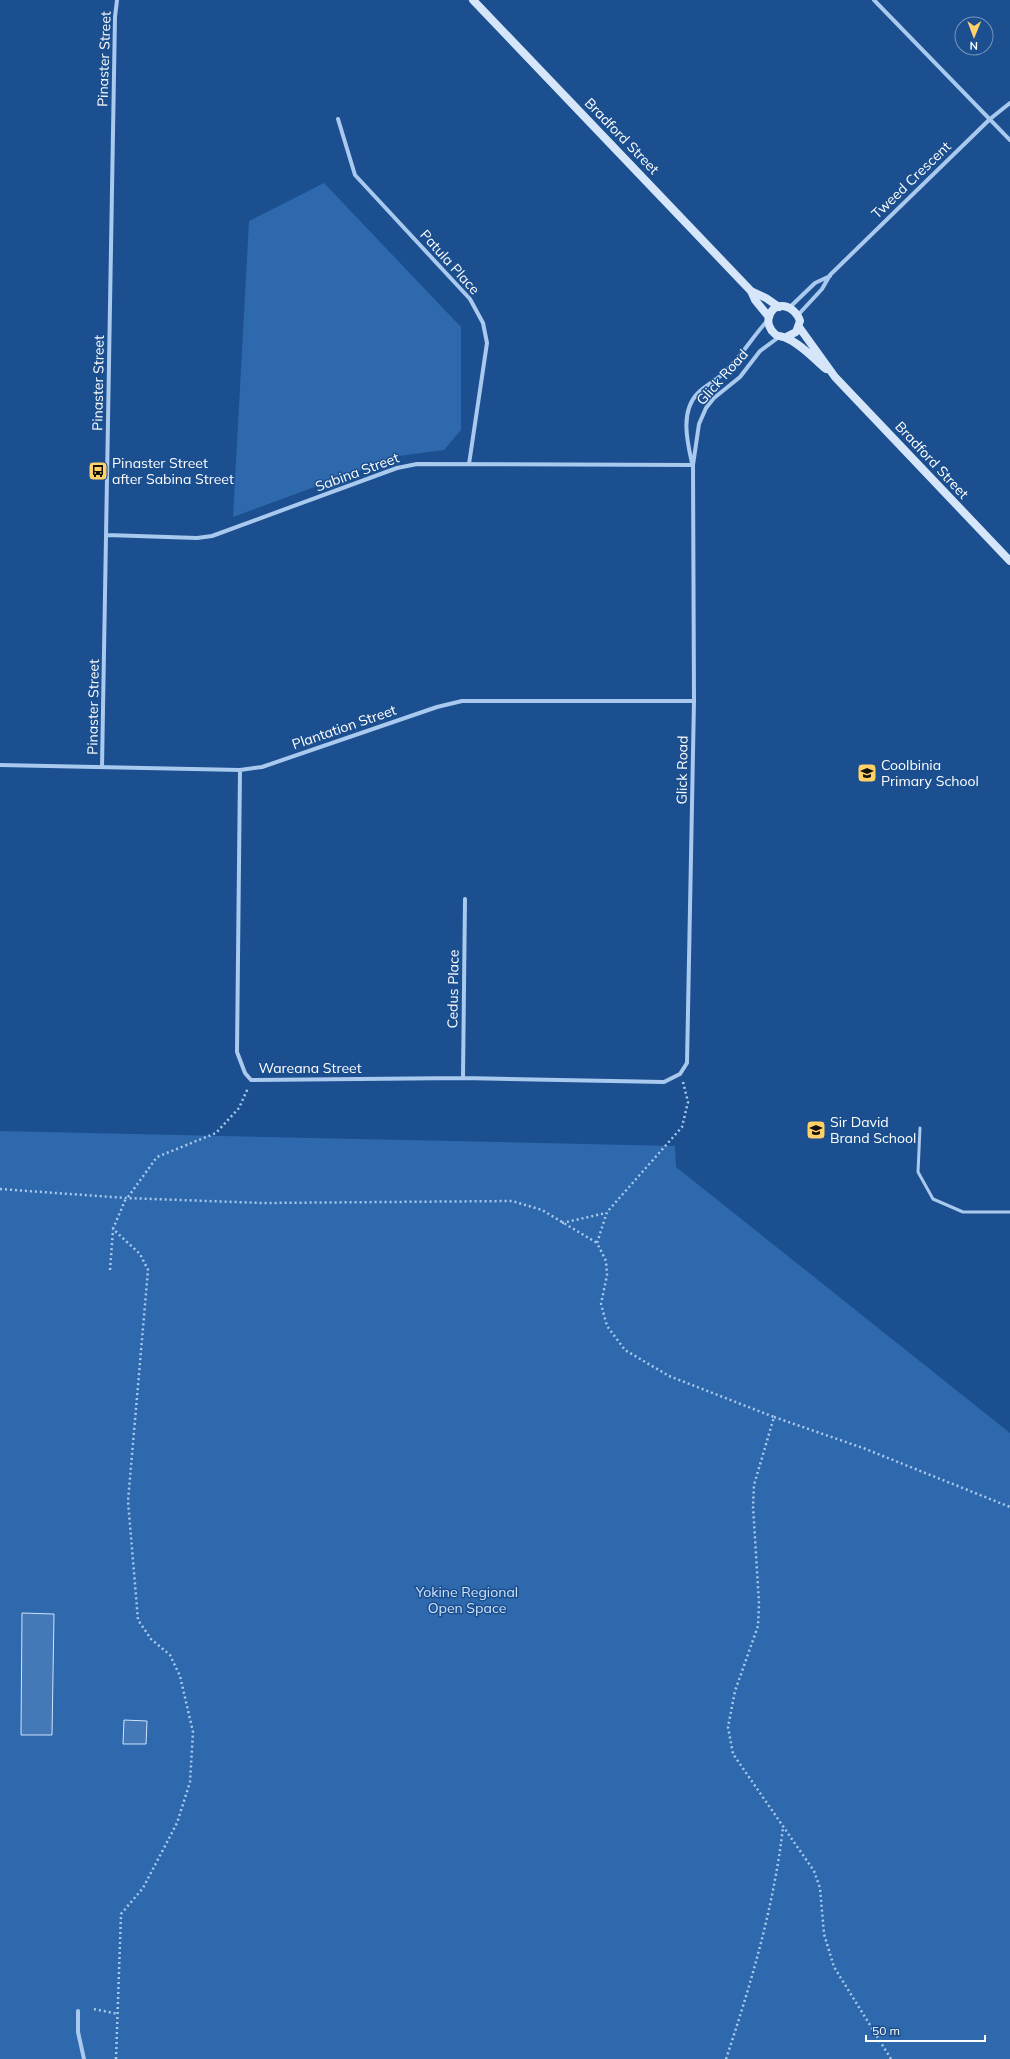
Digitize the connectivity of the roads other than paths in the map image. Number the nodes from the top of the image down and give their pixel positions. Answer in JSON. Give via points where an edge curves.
{"nodes":[{"id":1,"x":117,"y":0,"type":"edge"},
{"id":2,"x":473,"y":0,"type":"edge"},
{"id":3,"x":874,"y":0,"type":"edge"},
{"id":4,"x":1010,"y":104,"type":"edge"},
{"id":5,"x":338,"y":119,"type":"dead end"},
{"id":6,"x":990,"y":119,"type":"junction"},
{"id":7,"x":1010,"y":140,"type":"edge"},
{"id":8,"x":830,"y":275,"type":"junction"},
{"id":9,"x":751,"y":291,"type":"junction"},
{"id":10,"x":779,"y":307,"type":"junction"},
{"id":11,"x":790,"y":307,"type":"junction"},
{"id":12,"x":798,"y":315,"type":"junction"},
{"id":13,"x":769,"y":318,"type":"junction"},
{"id":14,"x":799,"y":327,"type":"junction"},
{"id":15,"x":783,"y":337,"type":"junction"},
{"id":16,"x":835,"y":377,"type":"junction"},
{"id":17,"x":469,"y":464,"type":"junction"},
{"id":18,"x":693,"y":465,"type":"junction"},
{"id":19,"x":107,"y":535,"type":"junction"},
{"id":20,"x":1010,"y":561,"type":"edge"},
{"id":21,"x":694,"y":701,"type":"junction"},
{"id":22,"x":0,"y":765,"type":"edge"},
{"id":23,"x":102,"y":767,"type":"junction"},
{"id":24,"x":240,"y":770,"type":"junction"},
{"id":25,"x":465,"y":899,"type":"dead end"},
{"id":26,"x":680,"y":1074,"type":"joint"},
{"id":27,"x":463,"y":1078,"type":"junction"},
{"id":28,"x":920,"y":1128,"type":"dead end"},
{"id":29,"x":1010,"y":1212,"type":"edge"},
{"id":30,"x":78,"y":2011,"type":"dead end"},
{"id":31,"x":84,"y":2059,"type":"edge"}],
"edges":[{"from":1,"to":19,"type":"street","name":"Pinaster Street"},
{"from":2,"to":9,"type":"street","name":"Bradford Street"},
{"from":3,"to":6,"type":"street"},
{"from":4,"to":6,"type":"street","name":"Tweed Crescent"},
{"from":5,"to":17,"type":"street","name":"Patula Place","via":[[355,175],[470,299],[483,323],[487,344]]},
{"from":6,"to":7,"type":"street"},
{"from":6,"to":8,"type":"street","name":"Tweed Crescent"},
{"from":8,"to":11,"type":"street","name":"Tweed Crescent","via":[[816,283]]},
{"from":8,"to":12,"type":"street","name":"Tweed Crescent","via":[[822,289]]},
{"from":9,"to":10,"type":"street","name":"Bradford Street"},
{"from":9,"to":13,"type":"street","name":"Bradford Street"},
{"from":10,"to":11,"type":"street","name":"Bradford Street"},
{"from":10,"to":13,"type":"street"},
{"from":11,"to":12,"type":"street"},
{"from":12,"to":14,"type":"street"},
{"from":13,"to":15,"type":"street","name":"Bradford Street","via":[[771,330]]},
{"from":13,"to":18,"type":"street","name":"Glick Road","via":[[725,372],[697,394],[690,406],[686,436]]},
{"from":14,"to":15,"type":"street","via":[[796,332]]},
{"from":14,"to":16,"type":"street","name":"Bradford Street"},
{"from":15,"to":16,"type":"street","name":"Bradford Street"},
{"from":15,"to":18,"type":"street","name":"Glick Road","via":[[760,351],[740,377],[706,408],[699,424]]},
{"from":16,"to":20,"type":"street","name":"Bradford Street"},
{"from":17,"to":18,"type":"street","name":"Sabina Street"},
{"from":17,"to":19,"type":"street","name":"Sabina Street","via":[[416,464],[397,468],[212,536],[197,538]]},
{"from":18,"to":21,"type":"street","name":"Glick Road"},
{"from":19,"to":23,"type":"street","name":"Pinaster Street"},
{"from":21,"to":24,"type":"street","name":"Plantation Street","via":[[462,701],[437,706],[262,767]]},
{"from":21,"to":26,"type":"street","name":"Glick Road","via":[[687,1063]]},
{"from":22,"to":23,"type":"street","name":"Plantation Street"},
{"from":23,"to":24,"type":"street","name":"Plantation Street"},
{"from":24,"to":27,"type":"street","name":"Wareana Street","via":[[237,1052],[245,1073],[251,1080]]},
{"from":25,"to":27,"type":"street","name":"Cedus Place"},
{"from":26,"to":27,"type":"street","name":"Wareana Street","via":[[664,1082]]},
{"from":28,"to":29,"type":"lane","via":[[918,1172],[934,1199],[963,1212]]},
{"from":30,"to":31,"type":"street","via":[[78,2032]]}]}
